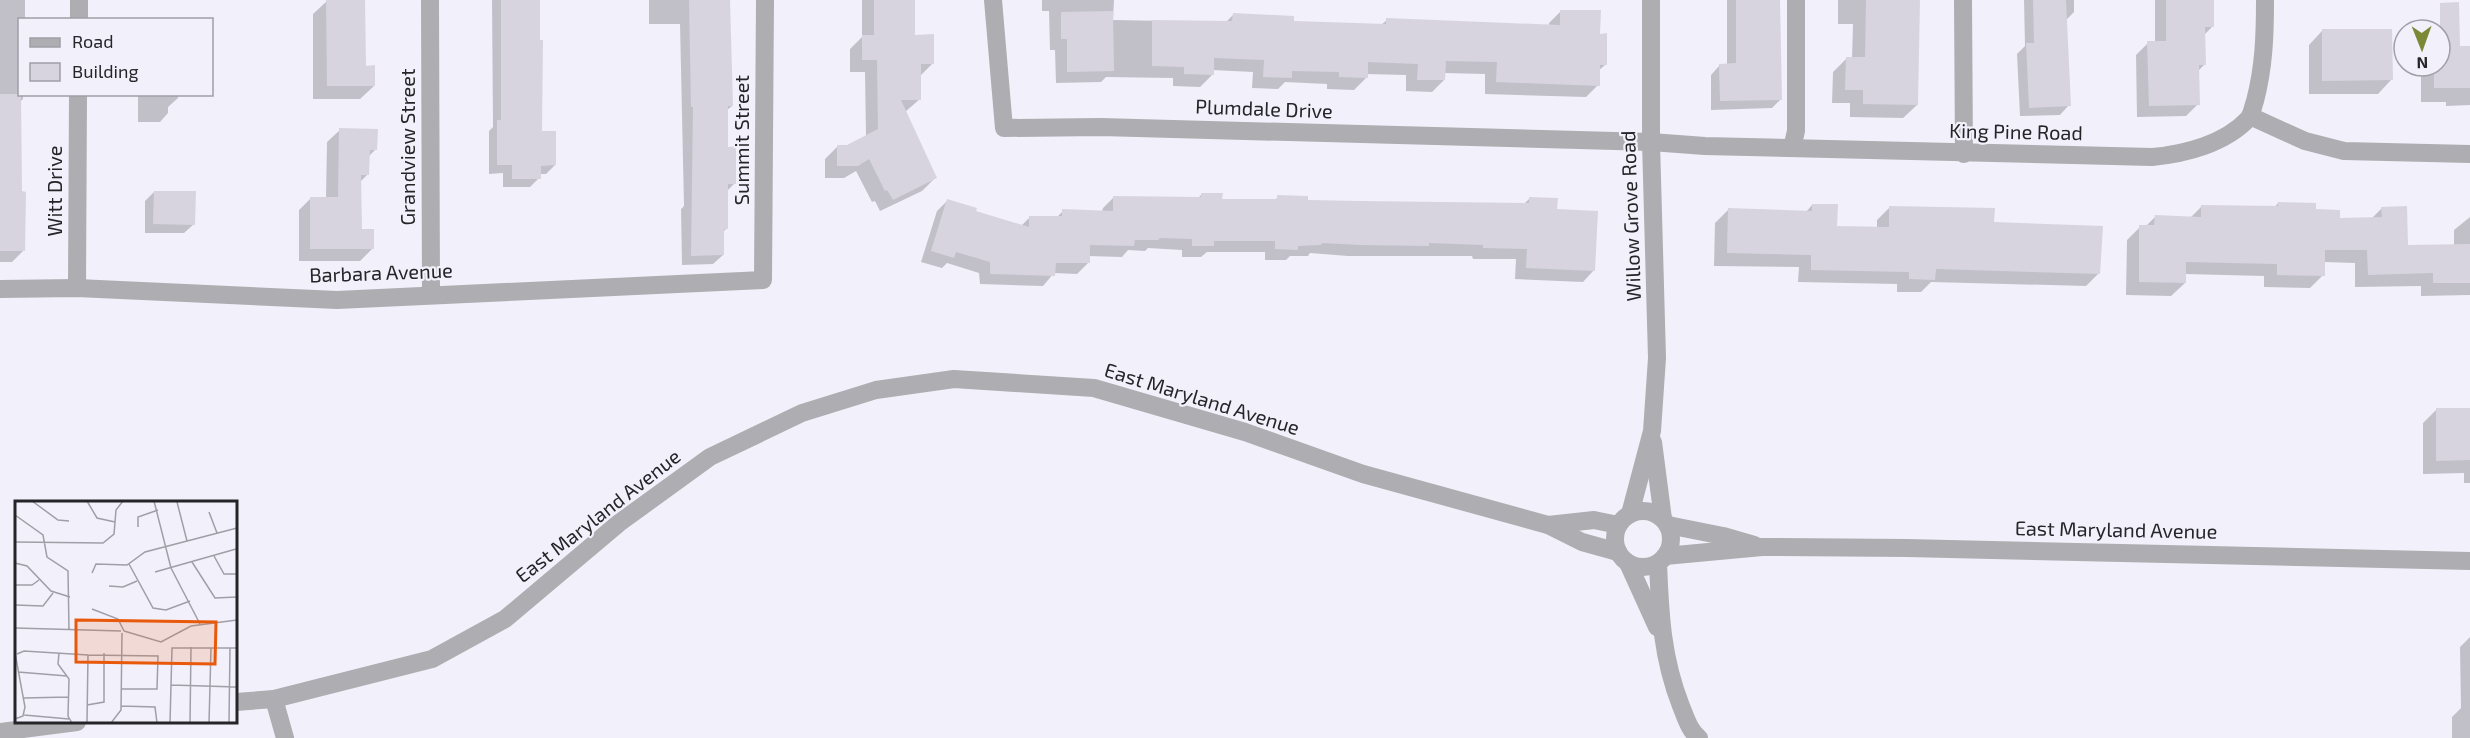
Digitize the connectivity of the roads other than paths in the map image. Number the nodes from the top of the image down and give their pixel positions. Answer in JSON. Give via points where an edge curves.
{"nodes":[{"id":1,"x":79,"y":0,"type":"edge"},
{"id":2,"x":430,"y":0,"type":"edge"},
{"id":3,"x":765,"y":0,"type":"edge"},
{"id":4,"x":993,"y":0,"type":"edge"},
{"id":5,"x":1651,"y":0,"type":"edge"},
{"id":6,"x":1796,"y":0,"type":"edge"},
{"id":7,"x":1963,"y":0,"type":"edge"},
{"id":8,"x":2265,"y":0,"type":"edge"},
{"id":9,"x":79,"y":18,"type":"edge"},
{"id":10,"x":78,"y":96,"type":"edge"},
{"id":11,"x":2250,"y":116,"type":"junction"},
{"id":12,"x":1651,"y":142,"type":"junction"},
{"id":13,"x":1792,"y":148,"type":"junction"},
{"id":14,"x":1964,"y":154,"type":"junction"},
{"id":15,"x":2470,"y":154,"type":"edge"},
{"id":16,"x":764,"y":280,"type":"joint"},
{"id":17,"x":77,"y":288,"type":"junction"},
{"id":18,"x":0,"y":289,"type":"edge"},
{"id":19,"x":430,"y":294,"type":"junction"},
{"id":20,"x":1652,"y":432,"type":"junction"},
{"id":21,"x":1624,"y":519,"type":"junction"},
{"id":22,"x":1665,"y":522,"type":"junction"},
{"id":23,"x":1548,"y":525,"type":"junction"},
{"id":24,"x":1762,"y":547,"type":"junction"},
{"id":25,"x":1623,"y":557,"type":"junction"},
{"id":26,"x":1662,"y":560,"type":"junction"},
{"id":27,"x":2470,"y":561,"type":"edge"},
{"id":28,"x":1662,"y":637,"type":"junction"},
{"id":29,"x":274,"y":699,"type":"junction"},
{"id":30,"x":237,"y":702,"type":"edge"},
{"id":31,"x":69,"y":723,"type":"edge"},
{"id":32,"x":0,"y":732,"type":"edge"},
{"id":33,"x":285,"y":738,"type":"edge"},
{"id":34,"x":1699,"y":738,"type":"edge"}],
"edges":[{"from":1,"to":9,"type":"street"},
{"from":2,"to":19,"type":"street","name":"Grandview Street"},
{"from":3,"to":16,"type":"street","name":"Summit Street"},
{"from":4,"to":12,"type":"street","name":"Plumdale Drive","via":[[1004,128],[1101,127]]},
{"from":5,"to":12,"type":"street","name":"Willow Grove Road"},
{"from":6,"to":13,"type":"street","via":[[1796,131]]},
{"from":7,"to":14,"type":"street"},
{"from":8,"to":11,"type":"street","via":[[2265,57]]},
{"from":10,"to":17,"type":"street","name":"Witt Drive"},
{"from":11,"to":14,"type":"street","name":"King Pine Road","via":[[2207,145],[2152,158]]},
{"from":11,"to":15,"type":"street","via":[[2305,141],[2344,151]]},
{"from":12,"to":13,"type":"street","name":"King Pine Road"},
{"from":12,"to":20,"type":"street","name":"Willow Grove Road","via":[[1657,358]]},
{"from":13,"to":14,"type":"street","name":"King Pine Road"},
{"from":16,"to":19,"type":"street","name":"Barbara Avenue"},
{"from":17,"to":18,"type":"street","name":"Barbara Avenue"},
{"from":17,"to":19,"type":"street","name":"Barbara Avenue","via":[[338,300]]},
{"from":20,"to":21,"type":"street","name":"Willow Grove Road"},
{"from":20,"to":22,"type":"street","name":"Willow Grove Road"},
{"from":21,"to":22,"type":"street","name":"East Maryland Avenue","via":[[1647,511]]},
{"from":21,"to":23,"type":"street","name":"East Maryland Avenue"},
{"from":21,"to":25,"type":"street","via":[[1615,534]]},
{"from":22,"to":24,"type":"street","name":"East Maryland Avenue"},
{"from":22,"to":26,"type":"street","via":[[1672,542]]},
{"from":23,"to":25,"type":"street","name":"East Maryland Avenue"},
{"from":23,"to":29,"type":"street","name":"East Maryland Avenue","via":[[1363,474],[1245,432],[1095,388],[954,379],[876,390],[802,413],[710,457],[619,523],[505,620],[432,659]]},
{"from":24,"to":26,"type":"street","name":"East Maryland Avenue"},
{"from":24,"to":27,"type":"street","name":"East Maryland Avenue"},
{"from":25,"to":26,"type":"street","name":"East Maryland Avenue","via":[[1643,567]]},
{"from":25,"to":28,"type":"street"},
{"from":26,"to":28,"type":"street"},
{"from":28,"to":34,"type":"street","via":[[1672,684],[1691,732]]},
{"from":29,"to":30,"type":"street","name":"East Maryland Avenue"},
{"from":29,"to":33,"type":"street"},
{"from":31,"to":32,"type":"street"}]}
